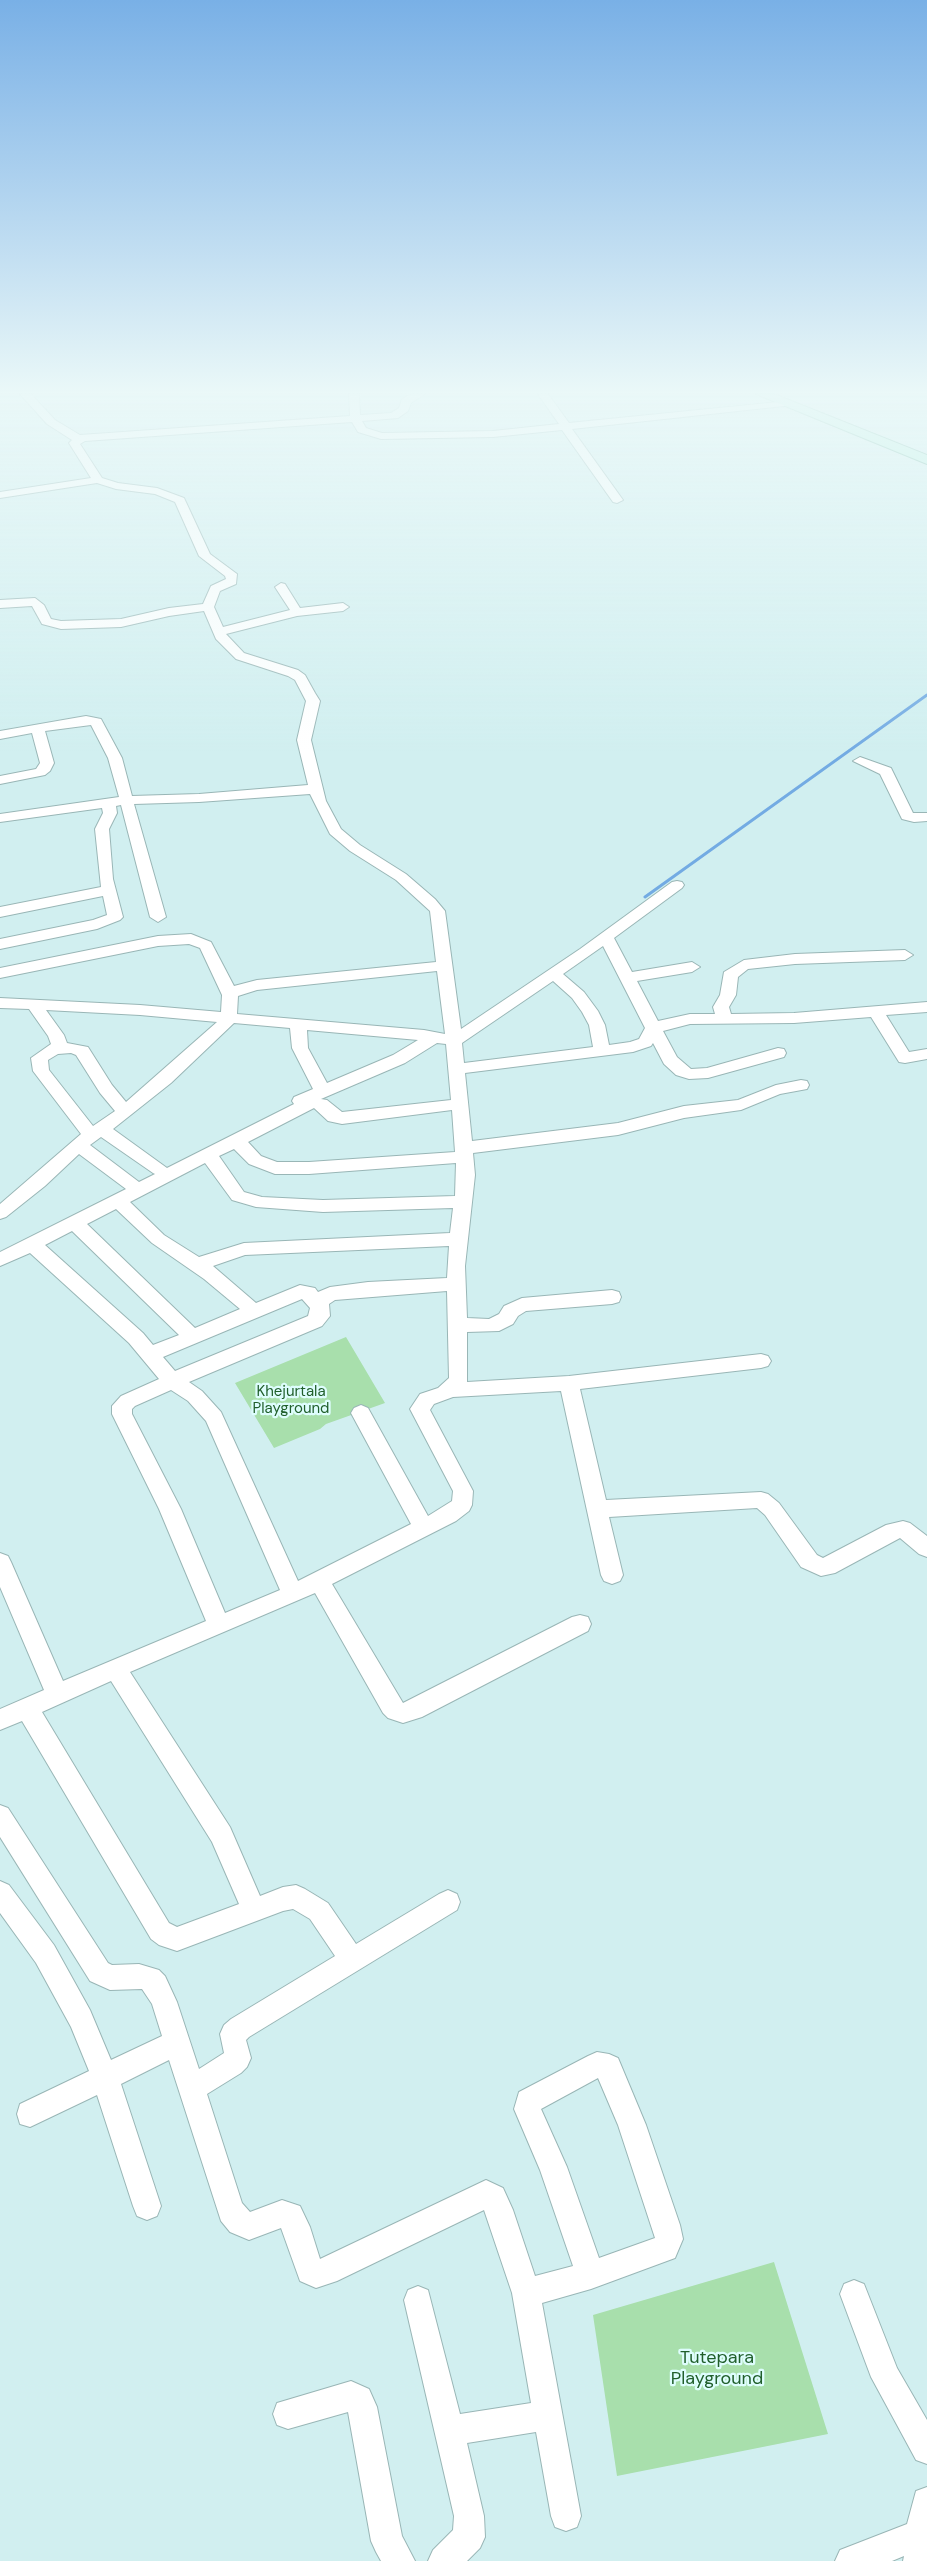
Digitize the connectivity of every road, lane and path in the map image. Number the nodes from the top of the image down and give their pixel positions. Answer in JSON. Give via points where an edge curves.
{"nodes":[{"id":1,"x":186,"y":514,"type":"edge"},
{"id":2,"x":281,"y":588,"type":"dead end"},
{"id":3,"x":0,"y":604,"type":"edge"},
{"id":4,"x":343,"y":607,"type":"dead end"},
{"id":5,"x":208,"y":608,"type":"junction"},
{"id":6,"x":297,"y":612,"type":"junction"},
{"id":7,"x":218,"y":632,"type":"junction"},
{"id":8,"x":38,"y":729,"type":"junction"},
{"id":9,"x":0,"y":735,"type":"edge"},
{"id":10,"x":860,"y":761,"type":"dead end"},
{"id":11,"x":0,"y":780,"type":"edge"},
{"id":12,"x":316,"y":789,"type":"junction"},
{"id":13,"x":127,"y":800,"type":"junction"},
{"id":14,"x":108,"y":802,"type":"junction"},
{"id":15,"x":0,"y":818,"type":"edge"},
{"id":16,"x":927,"y":818,"type":"edge"},
{"id":17,"x":677,"y":885,"type":"dead end"},
{"id":18,"x":109,"y":890,"type":"junction"},
{"id":19,"x":628,"y":907,"type":"dead end"},
{"id":20,"x":0,"y":912,"type":"edge"},
{"id":21,"x":158,"y":917,"type":"dead end"},
{"id":22,"x":606,"y":938,"type":"junction"},
{"id":23,"x":0,"y":944,"type":"edge"},
{"id":24,"x":905,"y":955,"type":"dead end"},
{"id":25,"x":443,"y":966,"type":"junction"},
{"id":26,"x":692,"y":967,"type":"dead end"},
{"id":27,"x":0,"y":973,"type":"edge"},
{"id":28,"x":554,"y":974,"type":"junction"},
{"id":29,"x":626,"y":978,"type":"junction"},
{"id":30,"x":230,"y":994,"type":"junction"},
{"id":31,"x":0,"y":1003,"type":"edge"},
{"id":32,"x":33,"y":1004,"type":"junction"},
{"id":33,"x":925,"y":1005,"type":"edge"},
{"id":34,"x":876,"y":1012,"type":"junction"},
{"id":35,"x":229,"y":1019,"type":"junction"},
{"id":36,"x":725,"y":1019,"type":"junction"},
{"id":37,"x":298,"y":1026,"type":"junction"},
{"id":38,"x":655,"y":1028,"type":"junction"},
{"id":39,"x":434,"y":1037,"type":"junction"},
{"id":40,"x":453,"y":1037,"type":"junction"},
{"id":41,"x":57,"y":1049,"type":"junction"},
{"id":42,"x":602,"y":1051,"type":"junction"},
{"id":43,"x":778,"y":1053,"type":"dead end"},
{"id":44,"x":927,"y":1054,"type":"edge"},
{"id":45,"x":457,"y":1069,"type":"junction"},
{"id":46,"x":800,"y":1085,"type":"dead end"},
{"id":47,"x":322,"y":1091,"type":"junction"},
{"id":48,"x":460,"y":1104,"type":"junction"},
{"id":49,"x":125,"y":1111,"type":"junction"},
{"id":50,"x":90,"y":1137,"type":"junction"},
{"id":51,"x":236,"y":1140,"type":"junction"},
{"id":52,"x":465,"y":1153,"type":"junction"},
{"id":53,"x":208,"y":1154,"type":"junction"},
{"id":54,"x":159,"y":1169,"type":"junction"},
{"id":55,"x":131,"y":1184,"type":"junction"},
{"id":56,"x":117,"y":1200,"type":"junction"},
{"id":57,"x":463,"y":1202,"type":"junction"},
{"id":58,"x":1,"y":1211,"type":"edge"},
{"id":59,"x":74,"y":1222,"type":"junction"},
{"id":60,"x":459,"y":1239,"type":"junction"},
{"id":61,"x":32,"y":1244,"type":"junction"},
{"id":62,"x":0,"y":1252,"type":"edge"},
{"id":63,"x":0,"y":1260,"type":"edge"},
{"id":64,"x":197,"y":1265,"type":"junction"},
{"id":65,"x":456,"y":1284,"type":"junction"},
{"id":66,"x":612,"y":1297,"type":"dead end"},
{"id":67,"x":319,"y":1306,"type":"junction"},
{"id":68,"x":254,"y":1311,"type":"junction"},
{"id":69,"x":457,"y":1326,"type":"junction"},
{"id":70,"x":193,"y":1337,"type":"junction"},
{"id":71,"x":151,"y":1354,"type":"junction"},
{"id":72,"x":761,"y":1362,"type":"dead end"},
{"id":73,"x":172,"y":1381,"type":"junction"},
{"id":74,"x":569,"y":1383,"type":"junction"},
{"id":75,"x":450,"y":1390,"type":"junction"},
{"id":76,"x":361,"y":1413,"type":"dead end"},
{"id":77,"x":597,"y":1509,"type":"junction"},
{"id":78,"x":423,"y":1527,"type":"junction"},
{"id":79,"x":927,"y":1548,"type":"edge"},
{"id":80,"x":0,"y":1562,"type":"edge"},
{"id":81,"x":612,"y":1575,"type":"dead end"},
{"id":82,"x":319,"y":1581,"type":"junction"},
{"id":83,"x":294,"y":1594,"type":"junction"},
{"id":84,"x":580,"y":1624,"type":"dead end"},
{"id":85,"x":219,"y":1625,"type":"junction"},
{"id":86,"x":115,"y":1668,"type":"junction"},
{"id":87,"x":58,"y":1694,"type":"junction"},
{"id":88,"x":27,"y":1708,"type":"junction"},
{"id":89,"x":2,"y":1715,"type":"edge"},
{"id":90,"x":0,"y":1816,"type":"edge"},
{"id":91,"x":0,"y":1893,"type":"edge"},
{"id":92,"x":448,"y":1902,"type":"dead end"},
{"id":93,"x":254,"y":1910,"type":"junction"},
{"id":94,"x":352,"y":1960,"type":"junction"},
{"id":95,"x":177,"y":2042,"type":"junction"},
{"id":96,"x":105,"y":2077,"type":"junction"},
{"id":97,"x":192,"y":2088,"type":"junction"},
{"id":98,"x":30,"y":2114,"type":"dead end"},
{"id":99,"x":147,"y":2206,"type":"dead end"},
{"id":100,"x":591,"y":2274,"type":"junction"},
{"id":101,"x":526,"y":2294,"type":"junction"},
{"id":102,"x":854,"y":2294,"type":"dead end"},
{"id":103,"x":418,"y":2300,"type":"dead end"},
{"id":104,"x":288,"y":2414,"type":"dead end"},
{"id":105,"x":547,"y":2415,"type":"junction"},
{"id":106,"x":450,"y":2431,"type":"junction"},
{"id":107,"x":927,"y":2448,"type":"edge"},
{"id":108,"x":927,"y":2502,"type":"edge"},
{"id":109,"x":566,"y":2516,"type":"dead end"},
{"id":110,"x":920,"y":2548,"type":"edge"},
{"id":111,"x":441,"y":2560,"type":"edge"},
{"id":112,"x":398,"y":2561,"type":"edge"},
{"id":113,"x":851,"y":2561,"type":"edge"}],
"edges":[{"from":1,"to":5,"type":"street","via":[[205,556],[231,574],[232,581],[215,589]]},
{"from":2,"to":6,"type":"street"},
{"from":3,"to":5,"type":"street","via":[[35,602],[46,621],[54,625],[121,623],[177,610]]},
{"from":4,"to":6,"type":"street"},
{"from":5,"to":7,"type":"street"},
{"from":6,"to":7,"type":"street","via":[[244,628]]},
{"from":7,"to":12,"type":"street","via":[[226,645],[240,656],[293,673],[306,686],[313,701],[304,740]]},
{"from":8,"to":9,"type":"street"},
{"from":8,"to":11,"type":"street","via":[[47,763],[45,768],[40,772]]},
{"from":8,"to":13,"type":"street","via":[[86,720],[96,722],[115,758]]},
{"from":10,"to":16,"type":"street","via":[[886,771],[907,816]]},
{"from":12,"to":13,"type":"street"},
{"from":12,"to":25,"type":"street","via":[[327,817],[344,840],[401,877],[430,902],[437,912]]},
{"from":13,"to":14,"type":"street"},
{"from":13,"to":21,"type":"street"},
{"from":14,"to":15,"type":"street"},
{"from":14,"to":18,"type":"street","via":[[110,814],[102,829]]},
{"from":17,"to":22,"type":"street"},
{"from":18,"to":20,"type":"street"},
{"from":18,"to":23,"type":"street","via":[[116,914],[112,920]]},
{"from":19,"to":40,"type":"street"},
{"from":22,"to":28,"type":"street"},
{"from":22,"to":29,"type":"street"},
{"from":24,"to":36,"type":"street","via":[[795,959],[744,965],[730,975],[728,995],[721,1007]]},
{"from":25,"to":30,"type":"street","via":[[257,985]]},
{"from":25,"to":40,"type":"street"},
{"from":26,"to":29,"type":"street"},
{"from":27,"to":30,"type":"street","via":[[158,941],[191,939],[206,945]]},
{"from":28,"to":40,"type":"street"},
{"from":28,"to":42,"type":"street","via":[[587,1006],[597,1025]]},
{"from":29,"to":38,"type":"street"},
{"from":30,"to":35,"type":"street"},
{"from":31,"to":32,"type":"street"},
{"from":32,"to":35,"type":"street"},
{"from":32,"to":41,"type":"street","via":[[59,1041]]},
{"from":33,"to":34,"type":"street"},
{"from":34,"to":36,"type":"street"},
{"from":34,"to":44,"type":"street","via":[[905,1058]]},
{"from":35,"to":37,"type":"street"},
{"from":35,"to":49,"type":"street","via":[[165,1079]]},
{"from":36,"to":38,"type":"street","via":[[690,1019]]},
{"from":37,"to":39,"type":"street"},
{"from":37,"to":47,"type":"street","via":[[300,1048]]},
{"from":38,"to":42,"type":"street","via":[[641,1045]]},
{"from":38,"to":43,"type":"street","via":[[670,1060],[689,1074],[708,1073]]},
{"from":39,"to":40,"type":"street"},
{"from":39,"to":47,"type":"street","via":[[399,1059]]},
{"from":40,"to":45,"type":"street"},
{"from":41,"to":49,"type":"street","via":[[82,1051],[106,1089]]},
{"from":41,"to":50,"type":"street","via":[[39,1058],[41,1071]]},
{"from":42,"to":45,"type":"street"},
{"from":45,"to":48,"type":"street"},
{"from":46,"to":52,"type":"street","via":[[776,1090],[741,1105],[684,1112],[618,1129]]},
{"from":47,"to":54,"type":"street"},
{"from":48,"to":51,"type":"street","via":[[334,1118],[322,1104],[312,1102]]},
{"from":48,"to":52,"type":"street"},
{"from":49,"to":50,"type":"street"},
{"from":50,"to":54,"type":"street"},
{"from":50,"to":55,"type":"street"},
{"from":50,"to":58,"type":"street"},
{"from":51,"to":52,"type":"street","via":[[255,1160],[275,1168],[309,1168]]},
{"from":51,"to":53,"type":"street"},
{"from":52,"to":57,"type":"street"},
{"from":53,"to":56,"type":"street"},
{"from":53,"to":57,"type":"street","via":[[238,1196],[262,1203],[322,1206]]},
{"from":54,"to":55,"type":"street"},
{"from":55,"to":62,"type":"street"},
{"from":56,"to":59,"type":"street"},
{"from":56,"to":64,"type":"street","via":[[158,1239]]},
{"from":57,"to":60,"type":"street"},
{"from":59,"to":61,"type":"street"},
{"from":59,"to":70,"type":"street"},
{"from":60,"to":64,"type":"street","via":[[244,1249]]},
{"from":60,"to":65,"type":"street"},
{"from":61,"to":63,"type":"street"},
{"from":61,"to":71,"type":"street"},
{"from":64,"to":68,"type":"street"},
{"from":65,"to":67,"type":"street","via":[[340,1292],[323,1297]]},
{"from":65,"to":69,"type":"street"},
{"from":66,"to":69,"type":"street","via":[[522,1306],[514,1308],[500,1323]]},
{"from":67,"to":68,"type":"street","via":[[308,1293],[300,1292]]},
{"from":67,"to":73,"type":"street","via":[[320,1316],[315,1321]]},
{"from":68,"to":70,"type":"street"},
{"from":69,"to":75,"type":"street","via":[[459,1378]]},
{"from":70,"to":71,"type":"street"},
{"from":71,"to":73,"type":"street"},
{"from":72,"to":74,"type":"street"},
{"from":73,"to":83,"type":"street","via":[[195,1396],[221,1429]]},
{"from":73,"to":85,"type":"street","via":[[128,1401],[122,1406],[122,1414],[170,1509]]},
{"from":74,"to":75,"type":"street"},
{"from":74,"to":77,"type":"street"},
{"from":75,"to":78,"type":"street","via":[[427,1399],[420,1409],[463,1491],[462,1505]]},
{"from":76,"to":78,"type":"street"},
{"from":77,"to":79,"type":"street","via":[[761,1500],[772,1509],[809,1561],[821,1568],[903,1529]]},
{"from":77,"to":81,"type":"street"},
{"from":78,"to":82,"type":"street"},
{"from":80,"to":87,"type":"street"},
{"from":82,"to":83,"type":"street"},
{"from":82,"to":84,"type":"street","via":[[391,1706],[404,1713]]},
{"from":83,"to":85,"type":"street"},
{"from":85,"to":86,"type":"street"},
{"from":86,"to":87,"type":"street"},
{"from":86,"to":93,"type":"street","via":[[222,1835]]},
{"from":87,"to":88,"type":"street"},
{"from":88,"to":89,"type":"street"},
{"from":88,"to":93,"type":"street","via":[[160,1931],[177,1939]]},
{"from":90,"to":95,"type":"street","via":[[99,1972],[110,1978],[138,1976],[150,1979],[156,1985]]},
{"from":91,"to":96,"type":"street","via":[[63,1983]]},
{"from":92,"to":94,"type":"street"},
{"from":93,"to":94,"type":"street","via":[[283,1898],[296,1897],[309,1903]]},
{"from":94,"to":97,"type":"street","via":[[240,2028],[232,2040],[238,2058]]},
{"from":95,"to":96,"type":"street"},
{"from":95,"to":97,"type":"street"},
{"from":96,"to":98,"type":"street"},
{"from":96,"to":99,"type":"street"},
{"from":97,"to":101,"type":"street","via":[[231,2211],[240,2222],[249,2226],[282,2214],[290,2216],[310,2271],[316,2274],[327,2272],[486,2194],[493,2198],[499,2210]]},
{"from":100,"to":100,"type":"street","via":[[553,2167],[527,2109],[528,2101],[597,2065],[604,2065],[612,2072],[632,2125],[669,2239],[665,2248],[655,2253]]},
{"from":100,"to":101,"type":"street"},
{"from":101,"to":105,"type":"street"},
{"from":102,"to":107,"type":"street","via":[[892,2390]]},
{"from":103,"to":106,"type":"street"},
{"from":104,"to":112,"type":"street","via":[[351,2396],[358,2400],[362,2407],[387,2541]]},
{"from":105,"to":106,"type":"street"},
{"from":105,"to":109,"type":"street"},
{"from":106,"to":111,"type":"street","via":[[469,2516],[469,2537],[460,2548]]},
{"from":108,"to":110,"type":"street"},
{"from":110,"to":113,"type":"street"}]}
